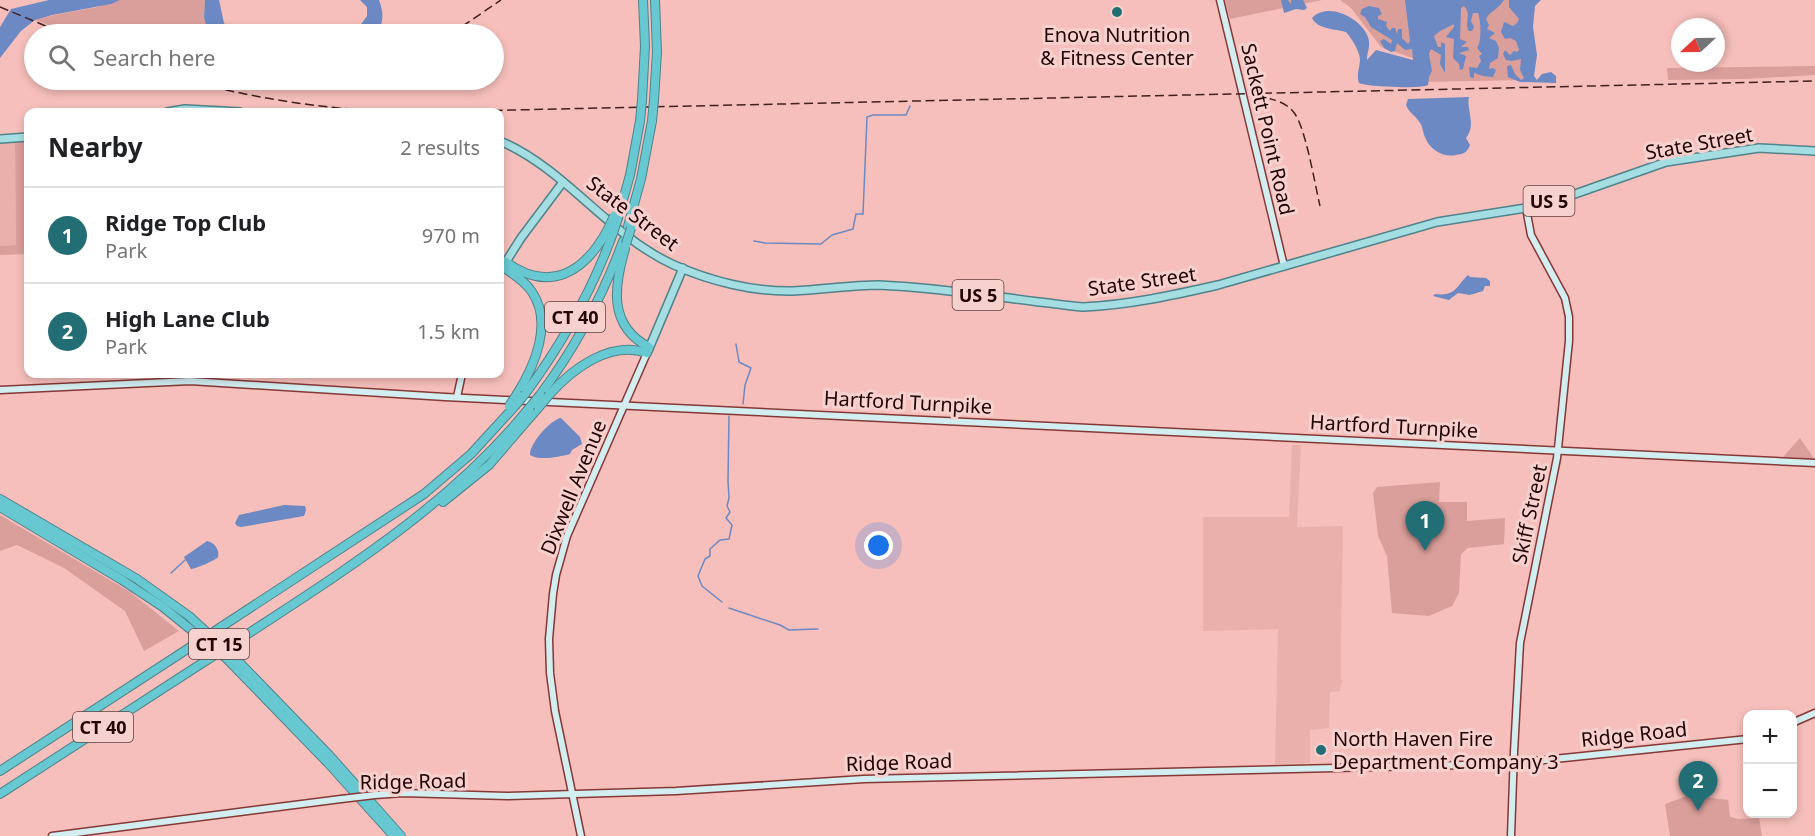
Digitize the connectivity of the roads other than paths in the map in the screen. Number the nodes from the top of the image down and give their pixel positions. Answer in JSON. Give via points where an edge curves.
{"nodes":[{"id":1,"x":643,"y":0,"type":"edge"},
{"id":2,"x":655,"y":0,"type":"edge"},
{"id":3,"x":1220,"y":0,"type":"edge"},
{"id":4,"x":24,"y":137,"type":"edge"},
{"id":5,"x":0,"y":140,"type":"edge"},
{"id":6,"x":504,"y":143,"type":"edge"},
{"id":7,"x":1815,"y":150,"type":"edge"},
{"id":8,"x":563,"y":182,"type":"junction"},
{"id":9,"x":1526,"y":208,"type":"junction"},
{"id":10,"x":611,"y":231,"type":"junction"},
{"id":11,"x":625,"y":242,"type":"junction"},
{"id":12,"x":504,"y":266,"type":"edge"},
{"id":13,"x":1284,"y":266,"type":"junction"},
{"id":14,"x":504,"y":268,"type":"edge"},
{"id":15,"x":683,"y":268,"type":"junction"},
{"id":16,"x":504,"y":269,"type":"edge"},
{"id":17,"x":648,"y":350,"type":"junction"},
{"id":18,"x":461,"y":378,"type":"edge"},
{"id":19,"x":0,"y":390,"type":"edge"},
{"id":20,"x":521,"y":394,"type":"junction"},
{"id":21,"x":457,"y":398,"type":"junction"},
{"id":22,"x":624,"y":405,"type":"junction"},
{"id":23,"x":1558,"y":451,"type":"junction"},
{"id":24,"x":1815,"y":463,"type":"edge"},
{"id":25,"x":0,"y":499,"type":"edge"},
{"id":26,"x":0,"y":507,"type":"edge"},
{"id":27,"x":423,"y":513,"type":"junction"},
{"id":28,"x":1815,"y":713,"type":"edge"},
{"id":29,"x":1797,"y":721,"type":"edge"},
{"id":30,"x":1743,"y":739,"type":"edge"},
{"id":31,"x":1513,"y":764,"type":"junction"},
{"id":32,"x":0,"y":771,"type":"edge"},
{"id":33,"x":0,"y":794,"type":"edge"},
{"id":34,"x":572,"y":794,"type":"junction"},
{"id":35,"x":52,"y":836,"type":"edge"},
{"id":36,"x":394,"y":836,"type":"edge"},
{"id":37,"x":401,"y":836,"type":"edge"},
{"id":38,"x":581,"y":836,"type":"edge"},
{"id":39,"x":1511,"y":836,"type":"edge"}],
"edges":[{"from":1,"to":10,"type":"highway","bridge":true,"via":[[645,56],[640,121],[624,196]]},
{"from":2,"to":11,"type":"highway","number":"CT 40","bridge":true,"via":[[657,52],[652,121]]},
{"from":3,"to":13,"type":"main road","name":"Sackett Point Road"},
{"from":4,"to":5,"type":"main road"},
{"from":6,"to":8,"type":"main road","name":"State Street","number":"US 5"},
{"from":7,"to":9,"type":"main road","name":"State Street","number":"US 5","via":[[1759,148],[1666,162]]},
{"from":8,"to":12,"type":"main road"},
{"from":8,"to":15,"type":"main road","name":"State Street","number":"US 5","via":[[632,239]]},
{"from":9,"to":13,"type":"main road","name":"State Street","number":"US 5","via":[[1438,222]]},
{"from":9,"to":23,"type":"main road","name":"Skiff Street","via":[[1531,235],[1561,289],[1569,317]]},
{"from":10,"to":14,"type":"highway","via":[[585,260],[557,276],[533,277]]},
{"from":10,"to":20,"type":"highway","number":"CT 40","via":[[594,280],[574,319]]},
{"from":11,"to":17,"type":"highway","via":[[616,281],[618,306],[629,331]]},
{"from":11,"to":27,"type":"highway","number":"CT 40","bridge":true,"via":[[585,325],[540,395],[480,462]]},
{"from":13,"to":15,"type":"main road","name":"State Street","number":"US 5","via":[[1181,294],[1083,307],[877,285],[768,291]]},
{"from":15,"to":17,"type":"main road","name":"Dixwell Avenue"},
{"from":16,"to":20,"type":"highway","via":[[530,290],[541,318],[536,355]]},
{"from":17,"to":22,"type":"main road","name":"Dixwell Avenue"},
{"from":17,"to":27,"type":"highway","bridge":true,"via":[[601,355],[578,369],[549,395],[481,472],[439,506]]},
{"from":18,"to":21,"type":"main road"},
{"from":19,"to":21,"type":"main road","name":"Hartford Turnpike","via":[[190,381]]},
{"from":20,"to":32,"type":"highway","number":"CT 40","bridge":true,"via":[[481,444],[407,506]]},
{"from":21,"to":22,"type":"main road","name":"Hartford Turnpike"},
{"from":22,"to":23,"type":"main road","name":"Hartford Turnpike"},
{"from":22,"to":34,"type":"main road","name":"Dixwell Avenue","via":[[567,536],[553,594],[550,673]]},
{"from":23,"to":24,"type":"main road","name":"Hartford Turnpike"},
{"from":23,"to":31,"type":"main road","name":"Skiff Street","via":[[1522,628]]},
{"from":25,"to":37,"type":"highway","number":"CT 15","via":[[137,579],[189,616],[330,756]]},
{"from":26,"to":36,"type":"highway","number":"CT 15","via":[[147,596],[211,645]]},
{"from":27,"to":33,"type":"highway","number":"CT 40","bridge":true,"via":[[362,559]]},
{"from":28,"to":29,"type":"main road"},
{"from":30,"to":31,"type":"main road","name":"Ridge Road"},
{"from":31,"to":34,"type":"main road","name":"Ridge Road","via":[[864,779]]},
{"from":31,"to":39,"type":"main road","name":"Skiff Street"},
{"from":34,"to":35,"type":"main road","name":"Ridge Road","bridge":true,"via":[[375,795]]},
{"from":34,"to":38,"type":"main road","name":"Dixwell Avenue"}]}
